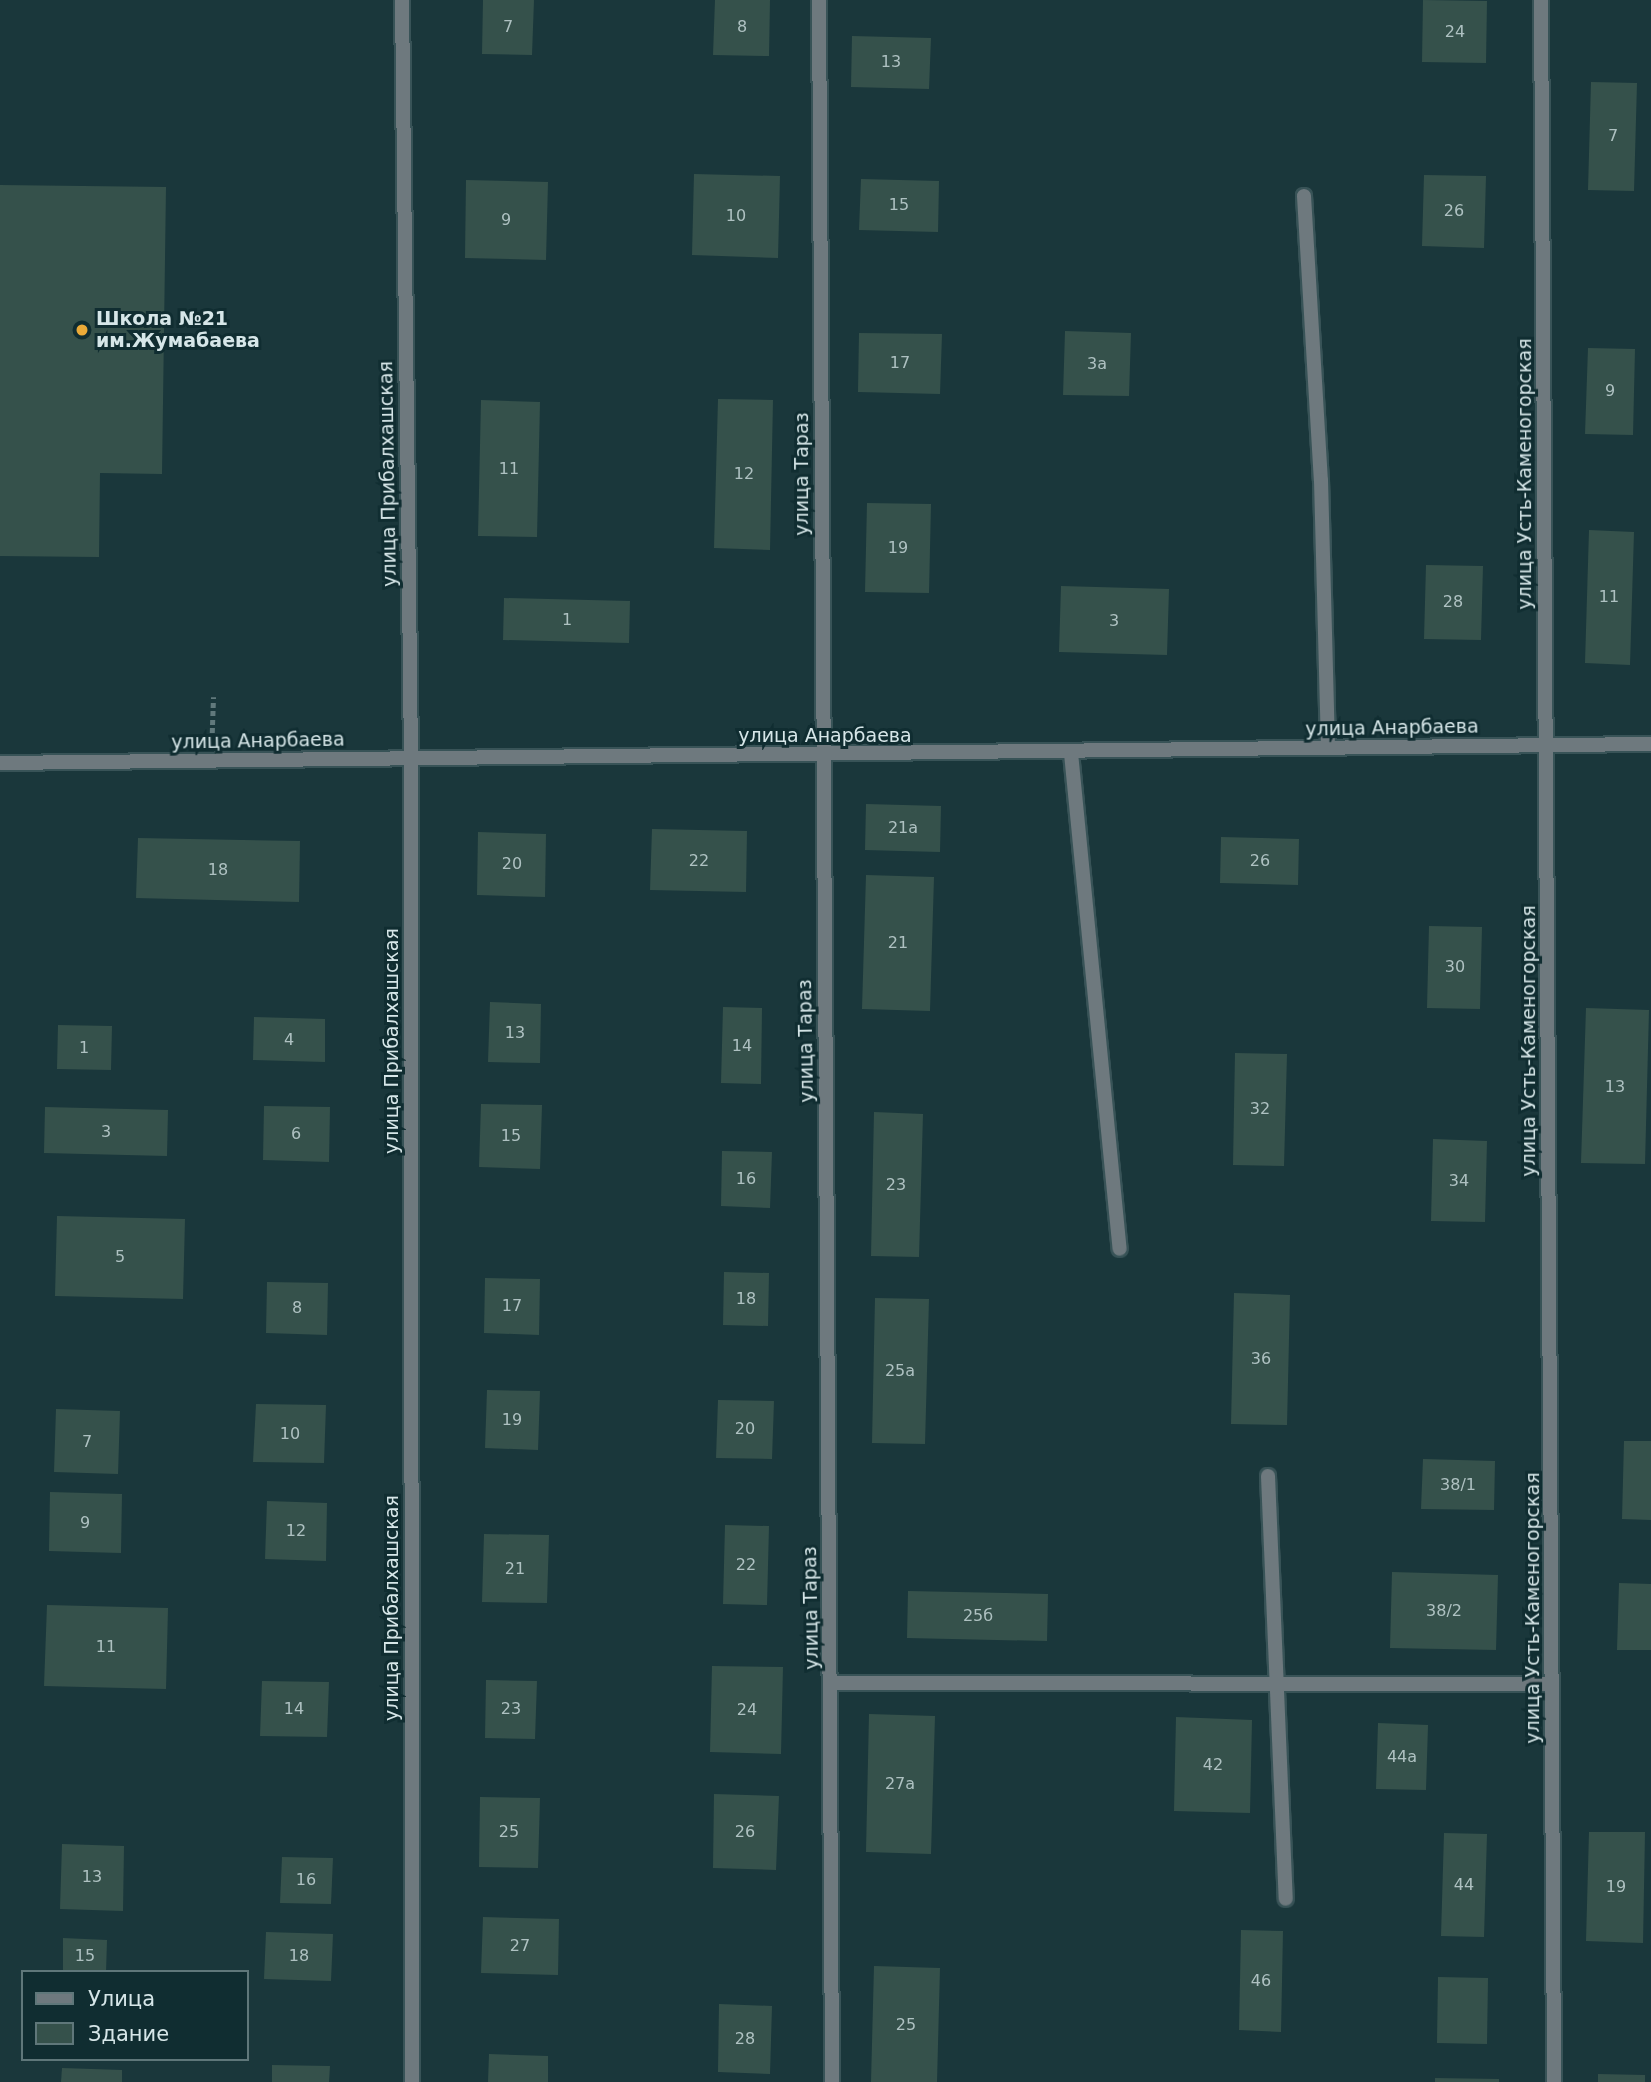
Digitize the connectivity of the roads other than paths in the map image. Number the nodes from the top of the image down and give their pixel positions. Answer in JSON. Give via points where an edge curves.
{"nodes":[{"id":1,"x":402,"y":0,"type":"edge"},
{"id":2,"x":819,"y":0,"type":"edge"},
{"id":3,"x":1541,"y":0,"type":"edge"},
{"id":4,"x":1304,"y":196,"type":"dead end"},
{"id":5,"x":1651,"y":744,"type":"edge"},
{"id":6,"x":1547,"y":745,"type":"junction"},
{"id":7,"x":1328,"y":748,"type":"junction"},
{"id":8,"x":1072,"y":753,"type":"junction"},
{"id":9,"x":411,"y":756,"type":"junction"},
{"id":10,"x":822,"y":756,"type":"junction"},
{"id":11,"x":0,"y":763,"type":"edge"},
{"id":12,"x":1120,"y":1249,"type":"dead end"},
{"id":13,"x":1268,"y":1476,"type":"dead end"},
{"id":14,"x":831,"y":1683,"type":"junction"},
{"id":15,"x":1276,"y":1684,"type":"junction"},
{"id":16,"x":1552,"y":1684,"type":"junction"},
{"id":17,"x":1286,"y":1899,"type":"dead end"},
{"id":18,"x":412,"y":2082,"type":"edge"},
{"id":19,"x":832,"y":2082,"type":"edge"},
{"id":20,"x":1553,"y":2082,"type":"edge"}],
"edges":[{"from":1,"to":9,"type":"street","name":"улица Прибалхашская"},
{"from":2,"to":10,"type":"street","name":"улица Тараз"},
{"from":3,"to":6,"type":"street","name":"улица Усть-Каменогорская"},
{"from":4,"to":7,"type":"street","via":[[1321,480]]},
{"from":5,"to":6,"type":"street","name":"улица Анарбаева"},
{"from":6,"to":7,"type":"street","name":"улица Анарбаева"},
{"from":6,"to":16,"type":"street","name":"улица Усть-Каменогорская"},
{"from":7,"to":8,"type":"street","name":"улица Анарбаева"},
{"from":8,"to":10,"type":"street","name":"улица Анарбаева"},
{"from":8,"to":12,"type":"street"},
{"from":9,"to":10,"type":"street","name":"улица Анарбаева"},
{"from":9,"to":11,"type":"street","name":"улица Анарбаева"},
{"from":9,"to":18,"type":"street","name":"улица Прибалхашская"},
{"from":10,"to":14,"type":"street","name":"улица Тараз"},
{"from":13,"to":15,"type":"street"},
{"from":14,"to":15,"type":"street"},
{"from":14,"to":19,"type":"street","name":"улица Тараз"},
{"from":15,"to":16,"type":"street"},
{"from":15,"to":17,"type":"street"},
{"from":16,"to":20,"type":"street","name":"улица Усть-Каменогорская"}]}
